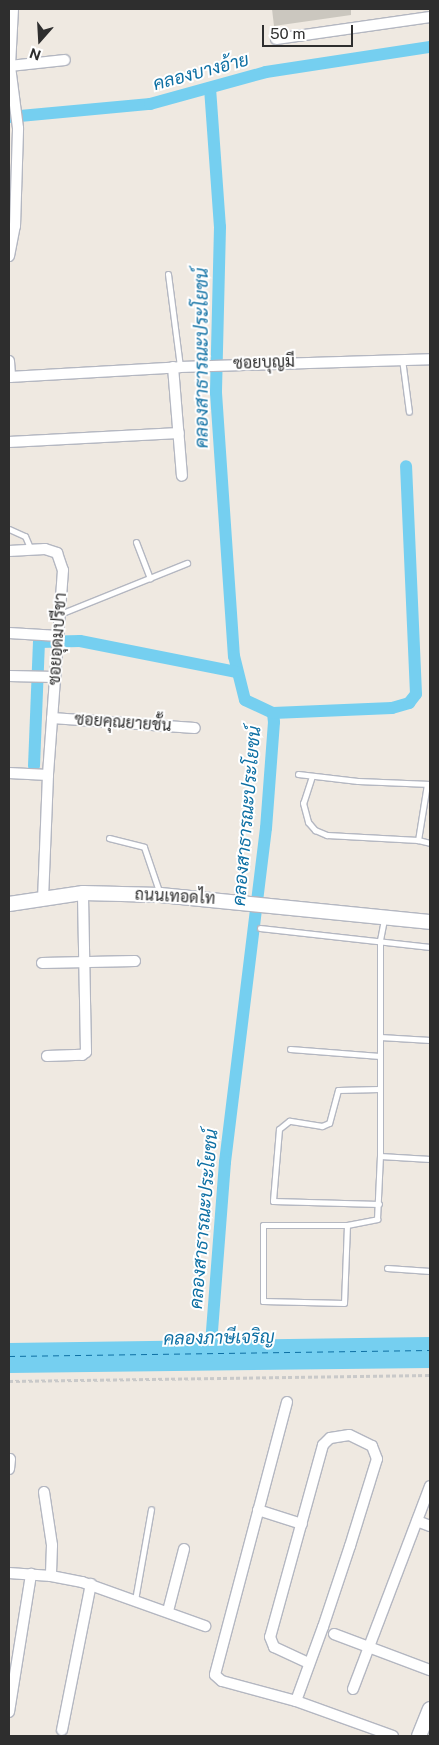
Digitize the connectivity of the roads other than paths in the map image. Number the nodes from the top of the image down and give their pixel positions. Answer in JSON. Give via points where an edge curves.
{"nodes":[{"id":1,"x":13,"y":9,"type":"edge"},
{"id":2,"x":430,"y":17,"type":"edge"},
{"id":3,"x":276,"y":39,"type":"dead end"},
{"id":4,"x":65,"y":60,"type":"dead end"},
{"id":5,"x":10,"y":66,"type":"edge"},
{"id":6,"x":11,"y":94,"type":"edge"},
{"id":7,"x":9,"y":256,"type":"edge"},
{"id":8,"x":168,"y":274,"type":"dead end"},
{"id":9,"x":402,"y":359,"type":"junction"},
{"id":10,"x":430,"y":359,"type":"edge"},
{"id":11,"x":9,"y":361,"type":"edge"},
{"id":12,"x":176,"y":367,"type":"junction"},
{"id":13,"x":9,"y":377,"type":"edge"},
{"id":14,"x":408,"y":412,"type":"dead end"},
{"id":15,"x":179,"y":433,"type":"junction"},
{"id":16,"x":9,"y":442,"type":"edge"},
{"id":17,"x":182,"y":476,"type":"dead end"},
{"id":18,"x":9,"y":528,"type":"edge"},
{"id":19,"x":136,"y":542,"type":"dead end"},
{"id":20,"x":31,"y":550,"type":"junction"},
{"id":21,"x":9,"y":551,"type":"edge"},
{"id":22,"x":187,"y":563,"type":"dead end"},
{"id":23,"x":150,"y":578,"type":"junction"},
{"id":24,"x":60,"y":614,"type":"junction"},
{"id":25,"x":9,"y":633,"type":"edge"},
{"id":26,"x":59,"y":636,"type":"junction"},
{"id":27,"x":9,"y":676,"type":"edge"},
{"id":28,"x":56,"y":677,"type":"junction"},
{"id":29,"x":52,"y":718,"type":"junction"},
{"id":30,"x":195,"y":728,"type":"dead end"},
{"id":31,"x":9,"y":773,"type":"edge"},
{"id":32,"x":298,"y":774,"type":"dead end"},
{"id":33,"x":48,"y":775,"type":"junction"},
{"id":34,"x":312,"y":776,"type":"junction"},
{"id":35,"x":428,"y":784,"type":"edge"},
{"id":36,"x":109,"y":838,"type":"dead end"},
{"id":37,"x":418,"y":840,"type":"junction"},
{"id":38,"x":430,"y":842,"type":"edge"},
{"id":39,"x":83,"y":893,"type":"junction"},
{"id":40,"x":160,"y":894,"type":"junction"},
{"id":41,"x":42,"y":898,"type":"junction"},
{"id":42,"x":9,"y":904,"type":"edge"},
{"id":43,"x":384,"y":918,"type":"junction"},
{"id":44,"x":430,"y":922,"type":"edge"},
{"id":45,"x":260,"y":928,"type":"dead end"},
{"id":46,"x":380,"y":940,"type":"junction"},
{"id":47,"x":430,"y":947,"type":"edge"},
{"id":48,"x":135,"y":961,"type":"dead end"},
{"id":49,"x":42,"y":963,"type":"dead end"},
{"id":50,"x":85,"y":963,"type":"junction"},
{"id":51,"x":380,"y":1037,"type":"junction"},
{"id":52,"x":430,"y":1040,"type":"edge"},
{"id":53,"x":290,"y":1049,"type":"dead end"},
{"id":54,"x":47,"y":1056,"type":"dead end"},
{"id":55,"x":380,"y":1056,"type":"junction"},
{"id":56,"x":379,"y":1089,"type":"junction"},
{"id":57,"x":380,"y":1156,"type":"junction"},
{"id":58,"x":430,"y":1159,"type":"edge"},
{"id":59,"x":379,"y":1204,"type":"junction"},
{"id":60,"x":347,"y":1225,"type":"junction"},
{"id":61,"x":387,"y":1268,"type":"dead end"},
{"id":62,"x":430,"y":1271,"type":"edge"},
{"id":63,"x":287,"y":1402,"type":"dead end"},
{"id":64,"x":430,"y":1486,"type":"edge"},
{"id":65,"x":44,"y":1492,"type":"dead end"},
{"id":66,"x":150,"y":1509,"type":"dead end"},
{"id":67,"x":258,"y":1510,"type":"junction"},
{"id":68,"x":417,"y":1521,"type":"junction"},
{"id":69,"x":302,"y":1524,"type":"junction"},
{"id":70,"x":430,"y":1526,"type":"edge"},
{"id":71,"x":184,"y":1549,"type":"dead end"},
{"id":72,"x":9,"y":1573,"type":"edge"},
{"id":73,"x":31,"y":1574,"type":"junction"},
{"id":74,"x":51,"y":1576,"type":"junction"},
{"id":75,"x":91,"y":1584,"type":"junction"},
{"id":76,"x":135,"y":1600,"type":"junction"},
{"id":77,"x":168,"y":1611,"type":"junction"},
{"id":78,"x":205,"y":1626,"type":"dead end"},
{"id":79,"x":334,"y":1634,"type":"dead end"},
{"id":80,"x":370,"y":1647,"type":"junction"},
{"id":81,"x":310,"y":1663,"type":"junction"},
{"id":82,"x":430,"y":1670,"type":"edge"},
{"id":83,"x":353,"y":1689,"type":"dead end"},
{"id":84,"x":296,"y":1701,"type":"junction"},
{"id":85,"x":9,"y":1712,"type":"edge"},
{"id":86,"x":429,"y":1717,"type":"edge"},
{"id":87,"x":62,"y":1730,"type":"dead end"},
{"id":88,"x":393,"y":1736,"type":"edge"},
{"id":89,"x":419,"y":1736,"type":"edge"}],
"edges":[{"from":1,"to":5,"type":"street"},
{"from":2,"to":3,"type":"street"},
{"from":4,"to":5,"type":"street"},
{"from":5,"to":6,"type":"street"},
{"from":6,"to":7,"type":"street","via":[[18,128],[16,226]]},
{"from":8,"to":12,"type":"lane"},
{"from":9,"to":10,"type":"street","name":"ซอยบุญมี"},
{"from":9,"to":12,"type":"street","name":"ซอยบุญมี"},
{"from":9,"to":14,"type":"lane"},
{"from":11,"to":13,"type":"street"},
{"from":12,"to":13,"type":"street","name":"ซอยบุญมี"},
{"from":12,"to":15,"type":"street"},
{"from":15,"to":16,"type":"street"},
{"from":15,"to":17,"type":"street"},
{"from":18,"to":20,"type":"lane","via":[[25,536]]},
{"from":19,"to":23,"type":"lane"},
{"from":20,"to":21,"type":"street","name":"ซอยอุดมปรีชา"},
{"from":20,"to":24,"type":"street","name":"ซอยอุดมปรีชา","via":[[45,549],[57,553],[62,561]]},
{"from":22,"to":23,"type":"lane"},
{"from":23,"to":24,"type":"lane"},
{"from":24,"to":26,"type":"street","name":"ซอยอุดมปรีชา"},
{"from":25,"to":26,"type":"street"},
{"from":26,"to":28,"type":"street","name":"ซอยอุดมปรีชา"},
{"from":27,"to":28,"type":"street"},
{"from":28,"to":29,"type":"street","name":"ซอยอุดมปรีชา"},
{"from":29,"to":30,"type":"street","name":"ซอยคุณยายชั้น"},
{"from":29,"to":33,"type":"street","name":"ซอยอุดมปรีชา"},
{"from":31,"to":33,"type":"street"},
{"from":32,"to":34,"type":"lane"},
{"from":33,"to":41,"type":"street","name":"ซอยอุดมปรีชา"},
{"from":34,"to":35,"type":"lane"},
{"from":34,"to":37,"type":"lane","via":[[304,804],[308,822],[315,830],[327,834]]},
{"from":35,"to":37,"type":"lane"},
{"from":36,"to":40,"type":"lane","via":[[144,848]]},
{"from":37,"to":38,"type":"lane"},
{"from":39,"to":40,"type":"main road","name":"ถนนเทอดไท"},
{"from":39,"to":41,"type":"main road","name":"ถนนเทอดไท"},
{"from":39,"to":50,"type":"street"},
{"from":40,"to":43,"type":"main road","name":"ถนนเทอดไท"},
{"from":41,"to":42,"type":"main road","name":"ถนนเทอดไท"},
{"from":43,"to":44,"type":"main road","name":"ถนนเทอดไท"},
{"from":43,"to":46,"type":"lane"},
{"from":45,"to":46,"type":"lane"},
{"from":46,"to":47,"type":"lane"},
{"from":46,"to":51,"type":"lane"},
{"from":48,"to":50,"type":"street"},
{"from":49,"to":50,"type":"street"},
{"from":50,"to":54,"type":"street","via":[[86,1052],[82,1055]]},
{"from":51,"to":52,"type":"lane"},
{"from":51,"to":55,"type":"lane"},
{"from":53,"to":55,"type":"lane"},
{"from":55,"to":56,"type":"lane"},
{"from":56,"to":57,"type":"lane"},
{"from":56,"to":59,"type":"lane","via":[[338,1090],[329,1123],[322,1126],[289,1122],[279,1129],[273,1201]]},
{"from":57,"to":58,"type":"lane"},
{"from":57,"to":59,"type":"lane"},
{"from":59,"to":60,"type":"lane","via":[[375,1220]]},
{"from":60,"to":60,"type":"lane","via":[[263,1225],[263,1301],[344,1303]]},
{"from":61,"to":62,"type":"lane"},
{"from":63,"to":67,"type":"street"},
{"from":64,"to":68,"type":"street"},
{"from":65,"to":74,"type":"street","via":[[52,1545]]},
{"from":66,"to":76,"type":"lane"},
{"from":67,"to":69,"type":"street"},
{"from":67,"to":84,"type":"street","via":[[215,1674],[222,1682]]},
{"from":68,"to":70,"type":"street"},
{"from":68,"to":80,"type":"street"},
{"from":69,"to":81,"type":"street","via":[[270,1641],[277,1649]]},
{"from":69,"to":81,"type":"street","via":[[326,1441],[348,1435],[372,1446],[377,1459]]},
{"from":71,"to":77,"type":"street"},
{"from":72,"to":73,"type":"street"},
{"from":73,"to":74,"type":"street"},
{"from":73,"to":85,"type":"street"},
{"from":74,"to":75,"type":"street"},
{"from":75,"to":76,"type":"street"},
{"from":75,"to":87,"type":"street"},
{"from":76,"to":77,"type":"street"},
{"from":77,"to":78,"type":"street"},
{"from":79,"to":80,"type":"street"},
{"from":80,"to":82,"type":"street"},
{"from":80,"to":83,"type":"street"},
{"from":81,"to":84,"type":"street"},
{"from":84,"to":88,"type":"street"},
{"from":86,"to":89,"type":"main road"}]}
